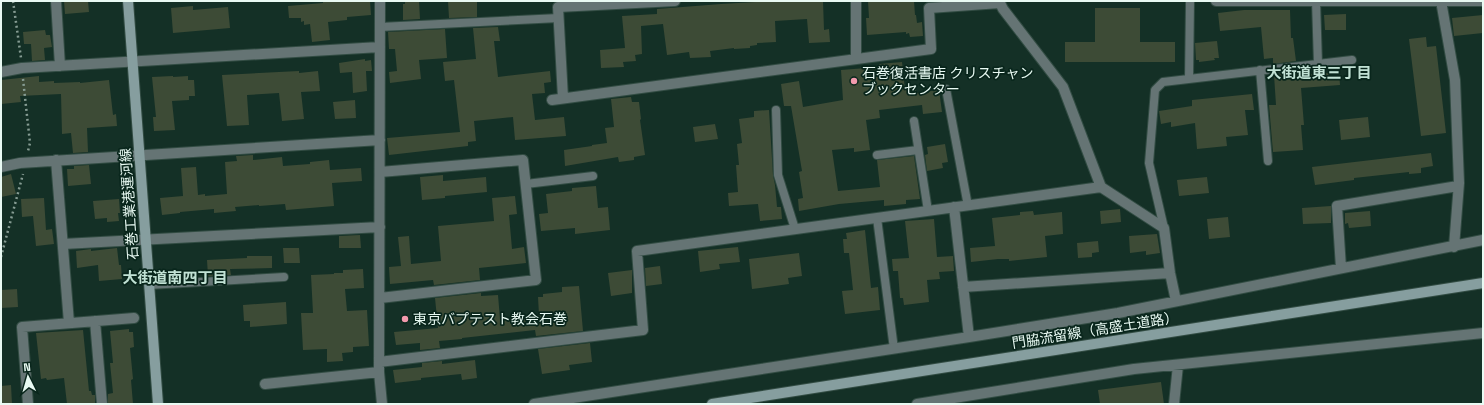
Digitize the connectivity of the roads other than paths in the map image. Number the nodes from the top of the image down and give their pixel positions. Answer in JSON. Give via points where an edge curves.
{"nodes":[{"id":1,"x":56,"y":1,"type":"edge"},
{"id":2,"x":128,"y":1,"type":"edge"},
{"id":3,"x":380,"y":1,"type":"edge"},
{"id":4,"x":675,"y":1,"type":"edge"},
{"id":5,"x":856,"y":1,"type":"edge"},
{"id":6,"x":1190,"y":1,"type":"edge"},
{"id":7,"x":1215,"y":1,"type":"edge"},
{"id":8,"x":1288,"y":1,"type":"edge"},
{"id":9,"x":1316,"y":1,"type":"edge"},
{"id":10,"x":1356,"y":1,"type":"edge"},
{"id":11,"x":1441,"y":1,"type":"edge"},
{"id":12,"x":1483,"y":1,"type":"edge"},
{"id":13,"x":1000,"y":2,"type":"edge"},
{"id":14,"x":558,"y":18,"type":"junction"},
{"id":15,"x":380,"y":27,"type":"junction"},
{"id":16,"x":380,"y":47,"type":"junction"},
{"id":17,"x":856,"y":59,"type":"junction"},
{"id":18,"x":1352,"y":60,"type":"dead end"},
{"id":19,"x":133,"y":62,"type":"junction"},
{"id":20,"x":1318,"y":64,"type":"junction"},
{"id":21,"x":60,"y":66,"type":"junction"},
{"id":22,"x":1260,"y":70,"type":"junction"},
{"id":23,"x":1,"y":72,"type":"edge"},
{"id":24,"x":1189,"y":79,"type":"junction"},
{"id":25,"x":946,"y":89,"type":"dead end"},
{"id":26,"x":563,"y":98,"type":"junction"},
{"id":27,"x":552,"y":100,"type":"dead end"},
{"id":28,"x":776,"y":110,"type":"dead end"},
{"id":29,"x":914,"y":121,"type":"dead end"},
{"id":30,"x":380,"y":140,"type":"junction"},
{"id":31,"x":918,"y":150,"type":"junction"},
{"id":32,"x":877,"y":155,"type":"dead end"},
{"id":33,"x":140,"y":156,"type":"junction"},
{"id":34,"x":56,"y":160,"type":"junction"},
{"id":35,"x":1268,"y":161,"type":"dead end"},
{"id":36,"x":1,"y":167,"type":"edge"},
{"id":37,"x":380,"y":172,"type":"junction"},
{"id":38,"x":593,"y":176,"type":"dead end"},
{"id":39,"x":526,"y":184,"type":"junction"},
{"id":40,"x":1458,"y":186,"type":"junction"},
{"id":41,"x":1101,"y":187,"type":"junction"},
{"id":42,"x":968,"y":206,"type":"junction"},
{"id":43,"x":954,"y":207,"type":"junction"},
{"id":44,"x":928,"y":211,"type":"junction"},
{"id":45,"x":877,"y":218,"type":"junction"},
{"id":46,"x":380,"y":227,"type":"junction"},
{"id":47,"x":1164,"y":228,"type":"junction"},
{"id":48,"x":795,"y":229,"type":"junction"},
{"id":49,"x":146,"y":240,"type":"junction"},
{"id":50,"x":1483,"y":240,"type":"edge"},
{"id":51,"x":63,"y":244,"type":"junction"},
{"id":52,"x":1454,"y":247,"type":"junction"},
{"id":53,"x":1342,"y":268,"type":"junction"},
{"id":54,"x":1170,"y":273,"type":"junction"},
{"id":55,"x":284,"y":277,"type":"dead end"},
{"id":56,"x":1483,"y":283,"type":"edge"},
{"id":57,"x":149,"y":285,"type":"junction"},
{"id":58,"x":963,"y":287,"type":"junction"},
{"id":59,"x":380,"y":298,"type":"junction"},
{"id":60,"x":1176,"y":301,"type":"junction"},
{"id":61,"x":134,"y":318,"type":"dead end"},
{"id":62,"x":95,"y":321,"type":"junction"},
{"id":63,"x":69,"y":323,"type":"junction"},
{"id":64,"x":1483,"y":333,"type":"edge"},
{"id":65,"x":969,"y":337,"type":"junction"},
{"id":66,"x":894,"y":348,"type":"junction"},
{"id":67,"x":1178,"y":365,"type":"junction"},
{"id":68,"x":379,"y":367,"type":"junction"},
{"id":69,"x":265,"y":384,"type":"dead end"},
{"id":70,"x":946,"y":402,"type":"edge"},
{"id":71,"x":28,"y":404,"type":"edge"},
{"id":72,"x":102,"y":404,"type":"edge"},
{"id":73,"x":158,"y":404,"type":"edge"},
{"id":74,"x":382,"y":404,"type":"edge"},
{"id":75,"x":534,"y":404,"type":"edge"},
{"id":76,"x":712,"y":404,"type":"edge"},
{"id":77,"x":917,"y":404,"type":"edge"},
{"id":78,"x":1174,"y":404,"type":"edge"}],
"edges":[{"from":1,"to":21,"type":"street"},
{"from":2,"to":19,"type":"main road","name":"石巻工業港運河線"},
{"from":3,"to":15,"type":"street"},
{"from":4,"to":14,"type":"street","via":[[558,7]]},
{"from":5,"to":17,"type":"street"},
{"from":6,"to":24,"type":"lane"},
{"from":7,"to":8,"type":"street"},
{"from":8,"to":9,"type":"street"},
{"from":9,"to":10,"type":"street"},
{"from":9,"to":20,"type":"lane"},
{"from":10,"to":11,"type":"street"},
{"from":11,"to":12,"type":"street"},
{"from":11,"to":40,"type":"street","via":[[1455,80]]},
{"from":13,"to":17,"type":"street","via":[[928,8],[931,49]]},
{"from":13,"to":41,"type":"street","via":[[1063,87]]},
{"from":14,"to":15,"type":"lane"},
{"from":14,"to":26,"type":"street"},
{"from":15,"to":16,"type":"street"},
{"from":16,"to":19,"type":"street"},
{"from":16,"to":30,"type":"street"},
{"from":17,"to":26,"type":"street"},
{"from":18,"to":20,"type":"lane"},
{"from":19,"to":21,"type":"street"},
{"from":19,"to":33,"type":"main road","name":"石巻工業港運河線"},
{"from":20,"to":22,"type":"lane"},
{"from":21,"to":23,"type":"street"},
{"from":22,"to":24,"type":"lane"},
{"from":22,"to":35,"type":"lane"},
{"from":24,"to":47,"type":"lane","via":[[1164,82],[1155,90],[1149,163]]},
{"from":25,"to":42,"type":"lane"},
{"from":26,"to":27,"type":"street"},
{"from":28,"to":48,"type":"lane","via":[[778,175]]},
{"from":29,"to":31,"type":"lane"},
{"from":30,"to":33,"type":"street"},
{"from":30,"to":37,"type":"street"},
{"from":31,"to":32,"type":"lane"},
{"from":31,"to":44,"type":"lane"},
{"from":33,"to":34,"type":"street"},
{"from":33,"to":49,"type":"main road","name":"石巻工業港運河線"},
{"from":34,"to":36,"type":"street"},
{"from":34,"to":51,"type":"street"},
{"from":37,"to":39,"type":"street","via":[[524,160]]},
{"from":37,"to":46,"type":"street"},
{"from":38,"to":39,"type":"lane"},
{"from":39,"to":59,"type":"street","via":[[536,280]]},
{"from":40,"to":52,"type":"street"},
{"from":40,"to":53,"type":"street","via":[[1337,206]]},
{"from":41,"to":42,"type":"street"},
{"from":41,"to":47,"type":"street"},
{"from":42,"to":43,"type":"street"},
{"from":43,"to":44,"type":"street"},
{"from":43,"to":58,"type":"street"},
{"from":44,"to":45,"type":"street"},
{"from":45,"to":48,"type":"street"},
{"from":45,"to":66,"type":"lane"},
{"from":46,"to":49,"type":"street"},
{"from":46,"to":59,"type":"street"},
{"from":47,"to":54,"type":"street"},
{"from":48,"to":68,"type":"street","via":[[637,251],[643,330]]},
{"from":49,"to":51,"type":"street"},
{"from":49,"to":57,"type":"main road","name":"石巻工業港運河線"},
{"from":50,"to":52,"type":"street"},
{"from":51,"to":63,"type":"street"},
{"from":52,"to":53,"type":"street"},
{"from":53,"to":60,"type":"street"},
{"from":54,"to":58,"type":"street"},
{"from":54,"to":60,"type":"street"},
{"from":55,"to":57,"type":"lane"},
{"from":56,"to":76,"type":"main road","name":"門脇流留線（高盛土道路）"},
{"from":57,"to":73,"type":"main road","name":"石巻工業港運河線"},
{"from":58,"to":65,"type":"street"},
{"from":59,"to":68,"type":"street"},
{"from":60,"to":65,"type":"street"},
{"from":61,"to":62,"type":"street"},
{"from":62,"to":63,"type":"street"},
{"from":62,"to":72,"type":"street"},
{"from":63,"to":71,"type":"street","via":[[22,327]]},
{"from":64,"to":67,"type":"street"},
{"from":65,"to":66,"type":"street"},
{"from":66,"to":75,"type":"street"},
{"from":67,"to":70,"type":"street"},
{"from":67,"to":78,"type":"street"},
{"from":68,"to":69,"type":"street"},
{"from":68,"to":74,"type":"street"},
{"from":70,"to":77,"type":"street"}]}
